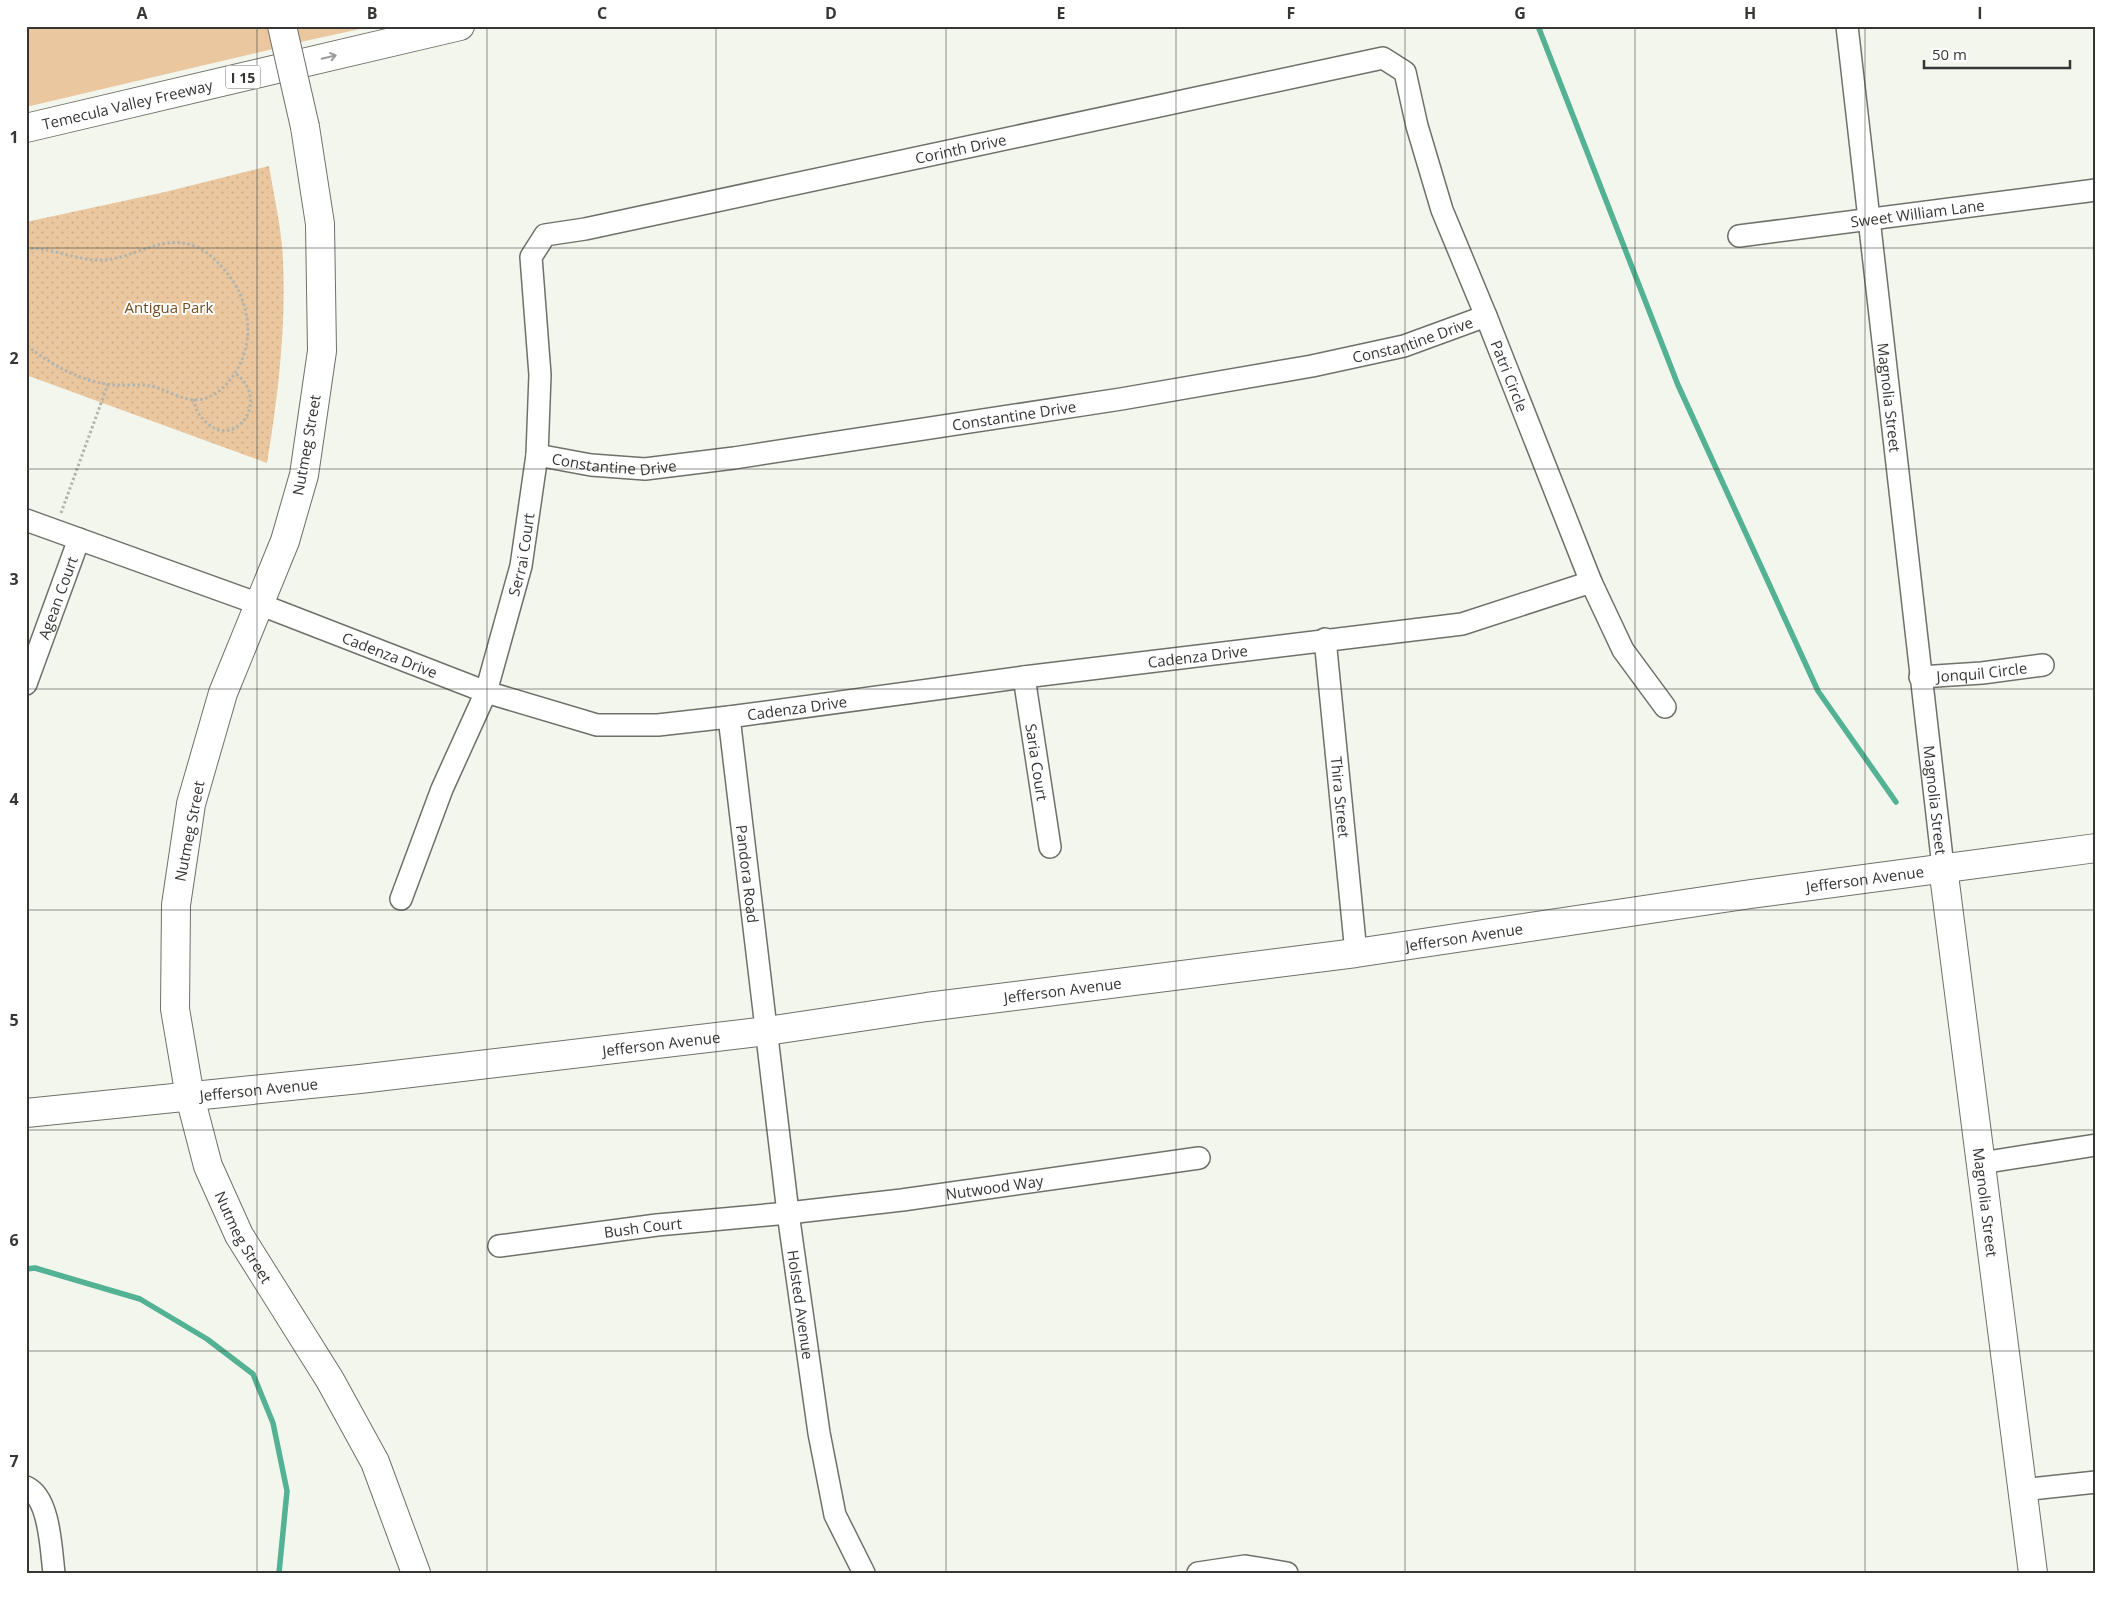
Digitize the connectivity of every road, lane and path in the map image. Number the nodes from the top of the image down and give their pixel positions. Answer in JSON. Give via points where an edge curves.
{"nodes":[{"id":1,"x":282,"y":26,"type":"edge"},
{"id":2,"x":460,"y":26,"type":"edge"},
{"id":3,"x":1847,"y":26,"type":"edge"},
{"id":4,"x":1336,"y":67,"type":"joint"},
{"id":5,"x":26,"y":128,"type":"edge"},
{"id":6,"x":2096,"y":190,"type":"edge"},
{"id":7,"x":1870,"y":220,"type":"junction"},
{"id":8,"x":585,"y":229,"type":"joint"},
{"id":9,"x":1739,"y":236,"type":"dead end"},
{"id":10,"x":26,"y":248,"type":"edge"},
{"id":11,"x":1486,"y":316,"type":"junction"},
{"id":12,"x":26,"y":345,"type":"edge"},
{"id":13,"x":235,"y":373,"type":"junction"},
{"id":14,"x":108,"y":384,"type":"junction"},
{"id":15,"x":194,"y":399,"type":"junction"},
{"id":16,"x":537,"y":455,"type":"junction"},
{"id":17,"x":26,"y":520,"type":"edge"},
{"id":18,"x":55,"y":530,"type":"junction"},
{"id":19,"x":79,"y":539,"type":"junction"},
{"id":20,"x":1591,"y":582,"type":"junction"},
{"id":21,"x":259,"y":604,"type":"junction"},
{"id":22,"x":1325,"y":640,"type":"junction"},
{"id":23,"x":2043,"y":666,"type":"dead end"},
{"id":24,"x":1024,"y":677,"type":"junction"},
{"id":25,"x":1920,"y":677,"type":"junction"},
{"id":26,"x":26,"y":684,"type":"edge"},
{"id":27,"x":486,"y":692,"type":"junction"},
{"id":28,"x":1665,"y":707,"type":"dead end"},
{"id":29,"x":729,"y":717,"type":"junction"},
{"id":30,"x":1050,"y":847,"type":"dead end"},
{"id":31,"x":2096,"y":848,"type":"edge"},
{"id":32,"x":1943,"y":867,"type":"junction"},
{"id":33,"x":401,"y":899,"type":"dead end"},
{"id":34,"x":1356,"y":954,"type":"junction"},
{"id":35,"x":767,"y":1031,"type":"junction"},
{"id":36,"x":190,"y":1097,"type":"junction"},
{"id":37,"x":26,"y":1113,"type":"edge"},
{"id":38,"x":2096,"y":1145,"type":"edge"},
{"id":39,"x":1199,"y":1158,"type":"dead end"},
{"id":40,"x":1981,"y":1163,"type":"junction"},
{"id":41,"x":788,"y":1213,"type":"junction"},
{"id":42,"x":499,"y":1246,"type":"dead end"},
{"id":43,"x":2096,"y":1482,"type":"edge"},
{"id":44,"x":26,"y":1486,"type":"edge"},
{"id":45,"x":2022,"y":1490,"type":"junction"},
{"id":46,"x":858,"y":1571,"type":"edge"},
{"id":47,"x":54,"y":1573,"type":"edge"},
{"id":48,"x":416,"y":1573,"type":"edge"},
{"id":49,"x":1198,"y":1573,"type":"edge"},
{"id":50,"x":1287,"y":1573,"type":"edge"},
{"id":51,"x":2033,"y":1573,"type":"edge"}],
"edges":[{"from":1,"to":21,"type":"main road","name":"Nutmeg Street","bridge":true,"via":[[305,126],[320,224],[322,351],[304,475],[285,541]]},
{"from":5,"to":2,"type":"main road","name":"Temecula Valley Freeway","number":"I 15","one_way":true},
{"from":3,"to":7,"type":"street","name":"Magnolia Street"},
{"from":4,"to":8,"type":"street","name":"Corinth Drive"},
{"from":4,"to":11,"type":"street","name":"Patri Circle","via":[[1383,58],[1405,72],[1442,210]]},
{"from":6,"to":7,"type":"street","name":"Sweet William Lane"},
{"from":7,"to":9,"type":"street","name":"Sweet William Lane"},
{"from":7,"to":25,"type":"street","name":"Magnolia Street"},
{"from":8,"to":16,"type":"street","name":"Serrai Court","via":[[545,235],[531,257],[540,376]]},
{"from":10,"to":13,"type":"path","via":[[104,260],[165,242],[190,244],[201,249],[228,273],[246,310],[249,328],[245,351],[242,364]]},
{"from":11,"to":16,"type":"street","name":"Constantine Drive","via":[[1404,346],[1312,366],[1121,399],[734,458],[645,469],[591,465]]},
{"from":11,"to":20,"type":"street","name":"Patri Circle"},
{"from":12,"to":14,"type":"path","via":[[71,374]]},
{"from":13,"to":15,"type":"path","via":[[214,395]]},
{"from":13,"to":15,"type":"path","via":[[247,384],[251,404],[245,419],[235,428],[228,431],[212,427],[200,416]]},
{"from":14,"to":15,"type":"path","via":[[146,385]]},
{"from":14,"to":18,"type":"path"},
{"from":16,"to":27,"type":"street","name":"Serrai Court","via":[[521,566]]},
{"from":17,"to":18,"type":"street","name":"Cadenza Drive"},
{"from":18,"to":19,"type":"street","name":"Cadenza Drive"},
{"from":19,"to":21,"type":"street","name":"Cadenza Drive"},
{"from":19,"to":26,"type":"street","name":"Agean Court"},
{"from":20,"to":22,"type":"street","name":"Cadenza Drive","via":[[1462,624]]},
{"from":20,"to":28,"type":"street","name":"Patri Circle","via":[[1623,650]]},
{"from":21,"to":27,"type":"street","name":"Cadenza Drive"},
{"from":21,"to":36,"type":"main road","name":"Nutmeg Street","via":[[223,693],[191,804],[176,905],[175,1009]]},
{"from":22,"to":24,"type":"street","name":"Cadenza Drive"},
{"from":22,"to":34,"type":"street","name":"Thira Street"},
{"from":23,"to":25,"type":"street","name":"Jonquil Circle"},
{"from":24,"to":29,"type":"street","name":"Cadenza Drive"},
{"from":24,"to":30,"type":"street","name":"Saria Court"},
{"from":25,"to":32,"type":"street","name":"Magnolia Street"},
{"from":27,"to":29,"type":"street","name":"Cadenza Drive","via":[[597,725],[658,725]]},
{"from":27,"to":33,"type":"street","name":"Serrai Court","via":[[442,789]]},
{"from":29,"to":35,"type":"street","name":"Pandora Road"},
{"from":31,"to":32,"type":"main road","name":"Jefferson Avenue"},
{"from":32,"to":34,"type":"main road","name":"Jefferson Avenue"},
{"from":32,"to":40,"type":"main road","name":"Magnolia Street"},
{"from":34,"to":35,"type":"main road","name":"Jefferson Avenue","via":[[927,1007]]},
{"from":35,"to":36,"type":"main road","name":"Jefferson Avenue"},
{"from":35,"to":41,"type":"street","name":"Holsted Avenue"},
{"from":36,"to":37,"type":"main road","name":"Jefferson Avenue"},
{"from":36,"to":48,"type":"main road","name":"Nutmeg Street","via":[[208,1166],[239,1235],[330,1380],[375,1462]]},
{"from":38,"to":40,"type":"street"},
{"from":39,"to":41,"type":"street","name":"Nutwood Way"},
{"from":40,"to":45,"type":"main road","name":"Magnolia Street"},
{"from":41,"to":42,"type":"street","name":"Bush Court","via":[[657,1225]]},
{"from":41,"to":46,"type":"street","name":"Holsted Avenue","via":[[819,1434],[835,1515]]},
{"from":43,"to":45,"type":"street"},
{"from":44,"to":47,"type":"street","via":[[41,1500]]},
{"from":45,"to":51,"type":"main road","name":"Magnolia Street"},
{"from":49,"to":50,"type":"street","via":[[1244,1566]]}]}
